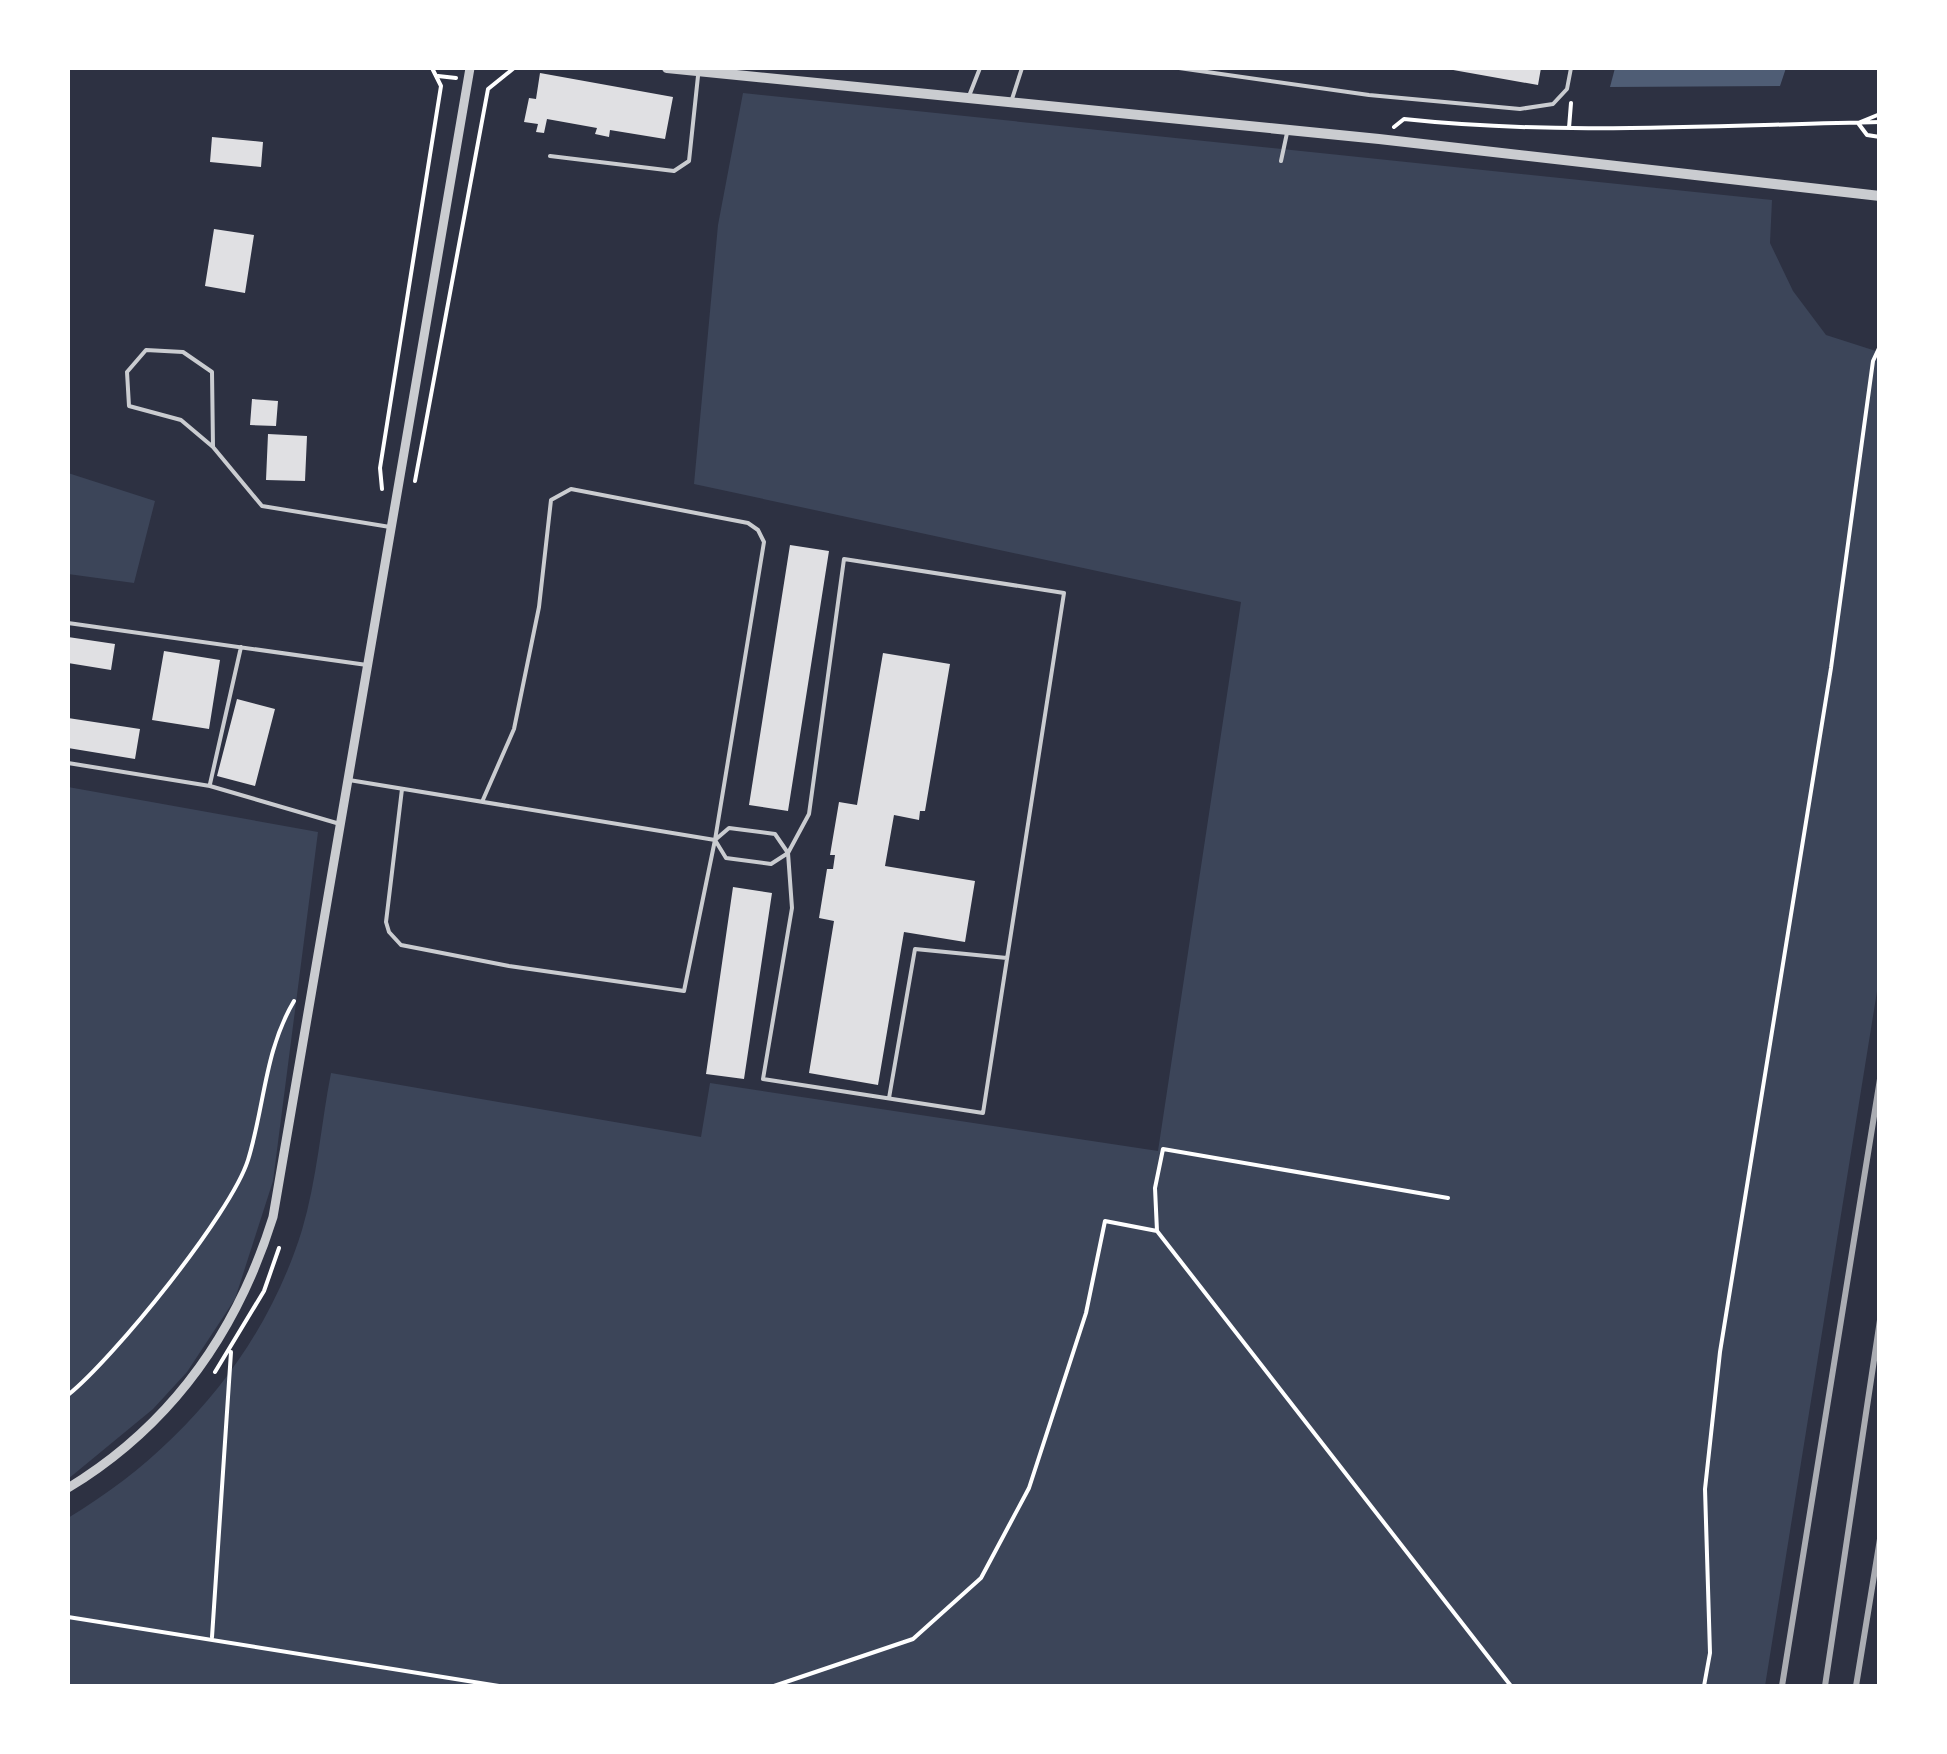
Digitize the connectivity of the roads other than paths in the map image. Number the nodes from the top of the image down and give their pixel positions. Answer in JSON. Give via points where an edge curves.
{"nodes":[{"id":1,"x":470,"y":68,"type":"edge"},
{"id":2,"x":667,"y":68,"type":"edge"},
{"id":3,"x":980,"y":68,"type":"edge"},
{"id":4,"x":1022,"y":68,"type":"edge"},
{"id":5,"x":1179,"y":68,"type":"edge"},
{"id":6,"x":1570,"y":68,"type":"edge"},
{"id":7,"x":699,"y":71,"type":"junction"},
{"id":8,"x":968,"y":100,"type":"junction"},
{"id":9,"x":1010,"y":103,"type":"junction"},
{"id":10,"x":1287,"y":132,"type":"junction"},
{"id":11,"x":550,"y":156,"type":"dead end"},
{"id":12,"x":1282,"y":161,"type":"dead end"},
{"id":13,"x":1880,"y":196,"type":"edge"},
{"id":14,"x":213,"y":447,"type":"junction"},
{"id":15,"x":390,"y":527,"type":"junction"},
{"id":16,"x":68,"y":623,"type":"edge"},
{"id":17,"x":241,"y":647,"type":"junction"},
{"id":18,"x":366,"y":665,"type":"junction"},
{"id":19,"x":68,"y":763,"type":"edge"},
{"id":20,"x":348,"y":780,"type":"junction"},
{"id":21,"x":210,"y":786,"type":"junction"},
{"id":22,"x":402,"y":789,"type":"junction"},
{"id":23,"x":482,"y":802,"type":"junction"},
{"id":24,"x":342,"y":824,"type":"junction"},
{"id":25,"x":715,"y":840,"type":"junction"},
{"id":26,"x":788,"y":853,"type":"junction"},
{"id":27,"x":1007,"y":958,"type":"junction"},
{"id":28,"x":889,"y":1098,"type":"junction"},
{"id":29,"x":68,"y":1488,"type":"edge"}],
"edges":[{"from":1,"to":15,"type":"street"},
{"from":2,"to":7,"type":"street"},
{"from":3,"to":8,"type":"lane"},
{"from":4,"to":9,"type":"lane"},
{"from":5,"to":6,"type":"lane","via":[[1520,110],[1552,104],[1567,89]]},
{"from":7,"to":8,"type":"street"},
{"from":7,"to":11,"type":"lane","via":[[689,160],[674,171]]},
{"from":8,"to":9,"type":"street"},
{"from":9,"to":10,"type":"street"},
{"from":10,"to":12,"type":"lane"},
{"from":10,"to":13,"type":"street"},
{"from":14,"to":14,"type":"lane","via":[[212,372],[183,352],[146,350],[127,372],[129,406],[182,420]]},
{"from":14,"to":15,"type":"lane","via":[[262,506]]},
{"from":15,"to":18,"type":"street"},
{"from":16,"to":17,"type":"lane"},
{"from":17,"to":18,"type":"lane"},
{"from":17,"to":21,"type":"lane"},
{"from":18,"to":20,"type":"street"},
{"from":19,"to":21,"type":"lane"},
{"from":20,"to":22,"type":"lane"},
{"from":20,"to":24,"type":"street"},
{"from":21,"to":24,"type":"lane"},
{"from":22,"to":23,"type":"lane"},
{"from":22,"to":25,"type":"lane","via":[[389,932],[412,949],[510,966],[684,990]]},
{"from":23,"to":25,"type":"lane"},
{"from":23,"to":25,"type":"lane","via":[[514,730],[539,607],[551,500],[572,489],[748,524],[764,542]]},
{"from":24,"to":29,"type":"street","via":[[280,1183],[249,1286],[228,1328],[174,1401],[114,1457]]},
{"from":25,"to":26,"type":"lane","via":[[726,858],[771,864]]},
{"from":25,"to":26,"type":"lane","via":[[730,828],[775,834]]},
{"from":26,"to":27,"type":"lane","via":[[809,814],[844,559],[1064,593]]},
{"from":26,"to":28,"type":"lane","via":[[792,908],[762,1079]]},
{"from":27,"to":28,"type":"lane","via":[[915,949]]},
{"from":27,"to":28,"type":"lane","via":[[982,1113]]}]}
